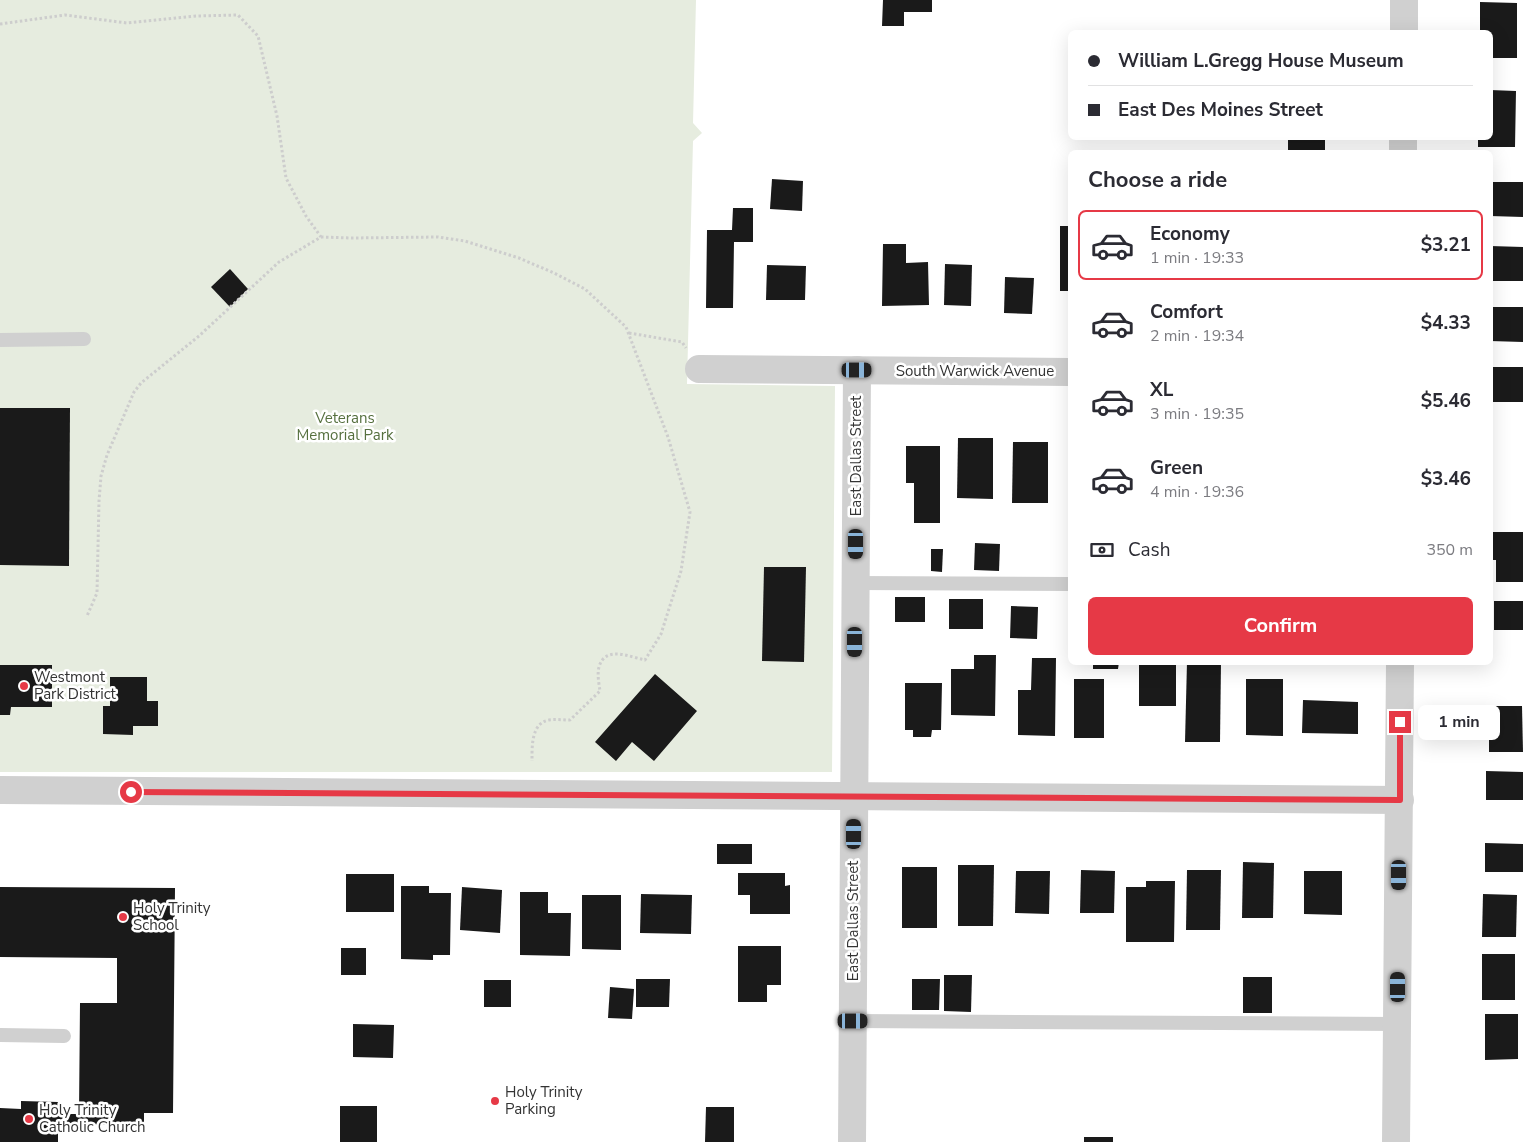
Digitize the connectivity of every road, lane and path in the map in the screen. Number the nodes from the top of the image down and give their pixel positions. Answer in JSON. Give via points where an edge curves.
{"nodes":[{"id":1,"x":1404,"y":0,"type":"edge"},
{"id":2,"x":0,"y":24,"type":"edge"},
{"id":3,"x":1404,"y":30,"type":"edge"},
{"id":4,"x":320,"y":237,"type":"junction"},
{"id":5,"x":628,"y":332,"type":"junction"},
{"id":6,"x":84,"y":339,"type":"dead end"},
{"id":7,"x":0,"y":340,"type":"edge"},
{"id":8,"x":699,"y":369,"type":"joint"},
{"id":9,"x":857,"y":370,"type":"junction"},
{"id":10,"x":1068,"y":372,"type":"edge"},
{"id":11,"x":856,"y":583,"type":"junction"},
{"id":12,"x":1068,"y":584,"type":"edge"},
{"id":13,"x":87,"y":616,"type":"dead end"},
{"id":14,"x":1400,"y":665,"type":"edge"},
{"id":15,"x":532,"y":761,"type":"dead end"},
{"id":16,"x":0,"y":790,"type":"edge"},
{"id":17,"x":854,"y":796,"type":"junction"},
{"id":18,"x":1400,"y":800,"type":"junction"},
{"id":19,"x":853,"y":1021,"type":"junction"},
{"id":20,"x":1398,"y":1024,"type":"junction"},
{"id":21,"x":0,"y":1035,"type":"edge"},
{"id":22,"x":64,"y":1036,"type":"dead end"},
{"id":23,"x":852,"y":1142,"type":"edge"},
{"id":24,"x":1396,"y":1142,"type":"edge"}],
"edges":[{"from":1,"to":3,"type":"street"},
{"from":2,"to":4,"type":"path","via":[[65,15],[127,23],[238,15],[258,36],[277,116],[286,178]]},
{"from":4,"to":5,"type":"path","via":[[438,237],[474,244],[519,258],[585,289]]},
{"from":4,"to":13,"type":"path","via":[[279,262],[134,392],[101,476],[97,593]]},
{"from":5,"to":8,"type":"path","via":[[682,342]]},
{"from":5,"to":15,"type":"path","via":[[668,437],[690,512],[681,571],[661,634],[645,660],[618,653],[610,654],[602,661],[598,668],[600,691],[570,720],[548,720],[541,724],[532,742]]},
{"from":6,"to":7,"type":"lane"},
{"from":8,"to":9,"type":"street","name":"South Warwick Avenue"},
{"from":9,"to":10,"type":"street","name":"South Warwick Avenue"},
{"from":9,"to":11,"type":"street","name":"East Dallas Street"},
{"from":11,"to":12,"type":"lane"},
{"from":11,"to":17,"type":"street","name":"East Dallas Street"},
{"from":14,"to":18,"type":"street"},
{"from":16,"to":17,"type":"street"},
{"from":17,"to":18,"type":"street"},
{"from":17,"to":19,"type":"street","name":"East Dallas Street"},
{"from":18,"to":20,"type":"street"},
{"from":19,"to":20,"type":"lane"},
{"from":19,"to":23,"type":"street","name":"East Dallas Street"},
{"from":20,"to":24,"type":"street"},
{"from":21,"to":22,"type":"lane"}]}
